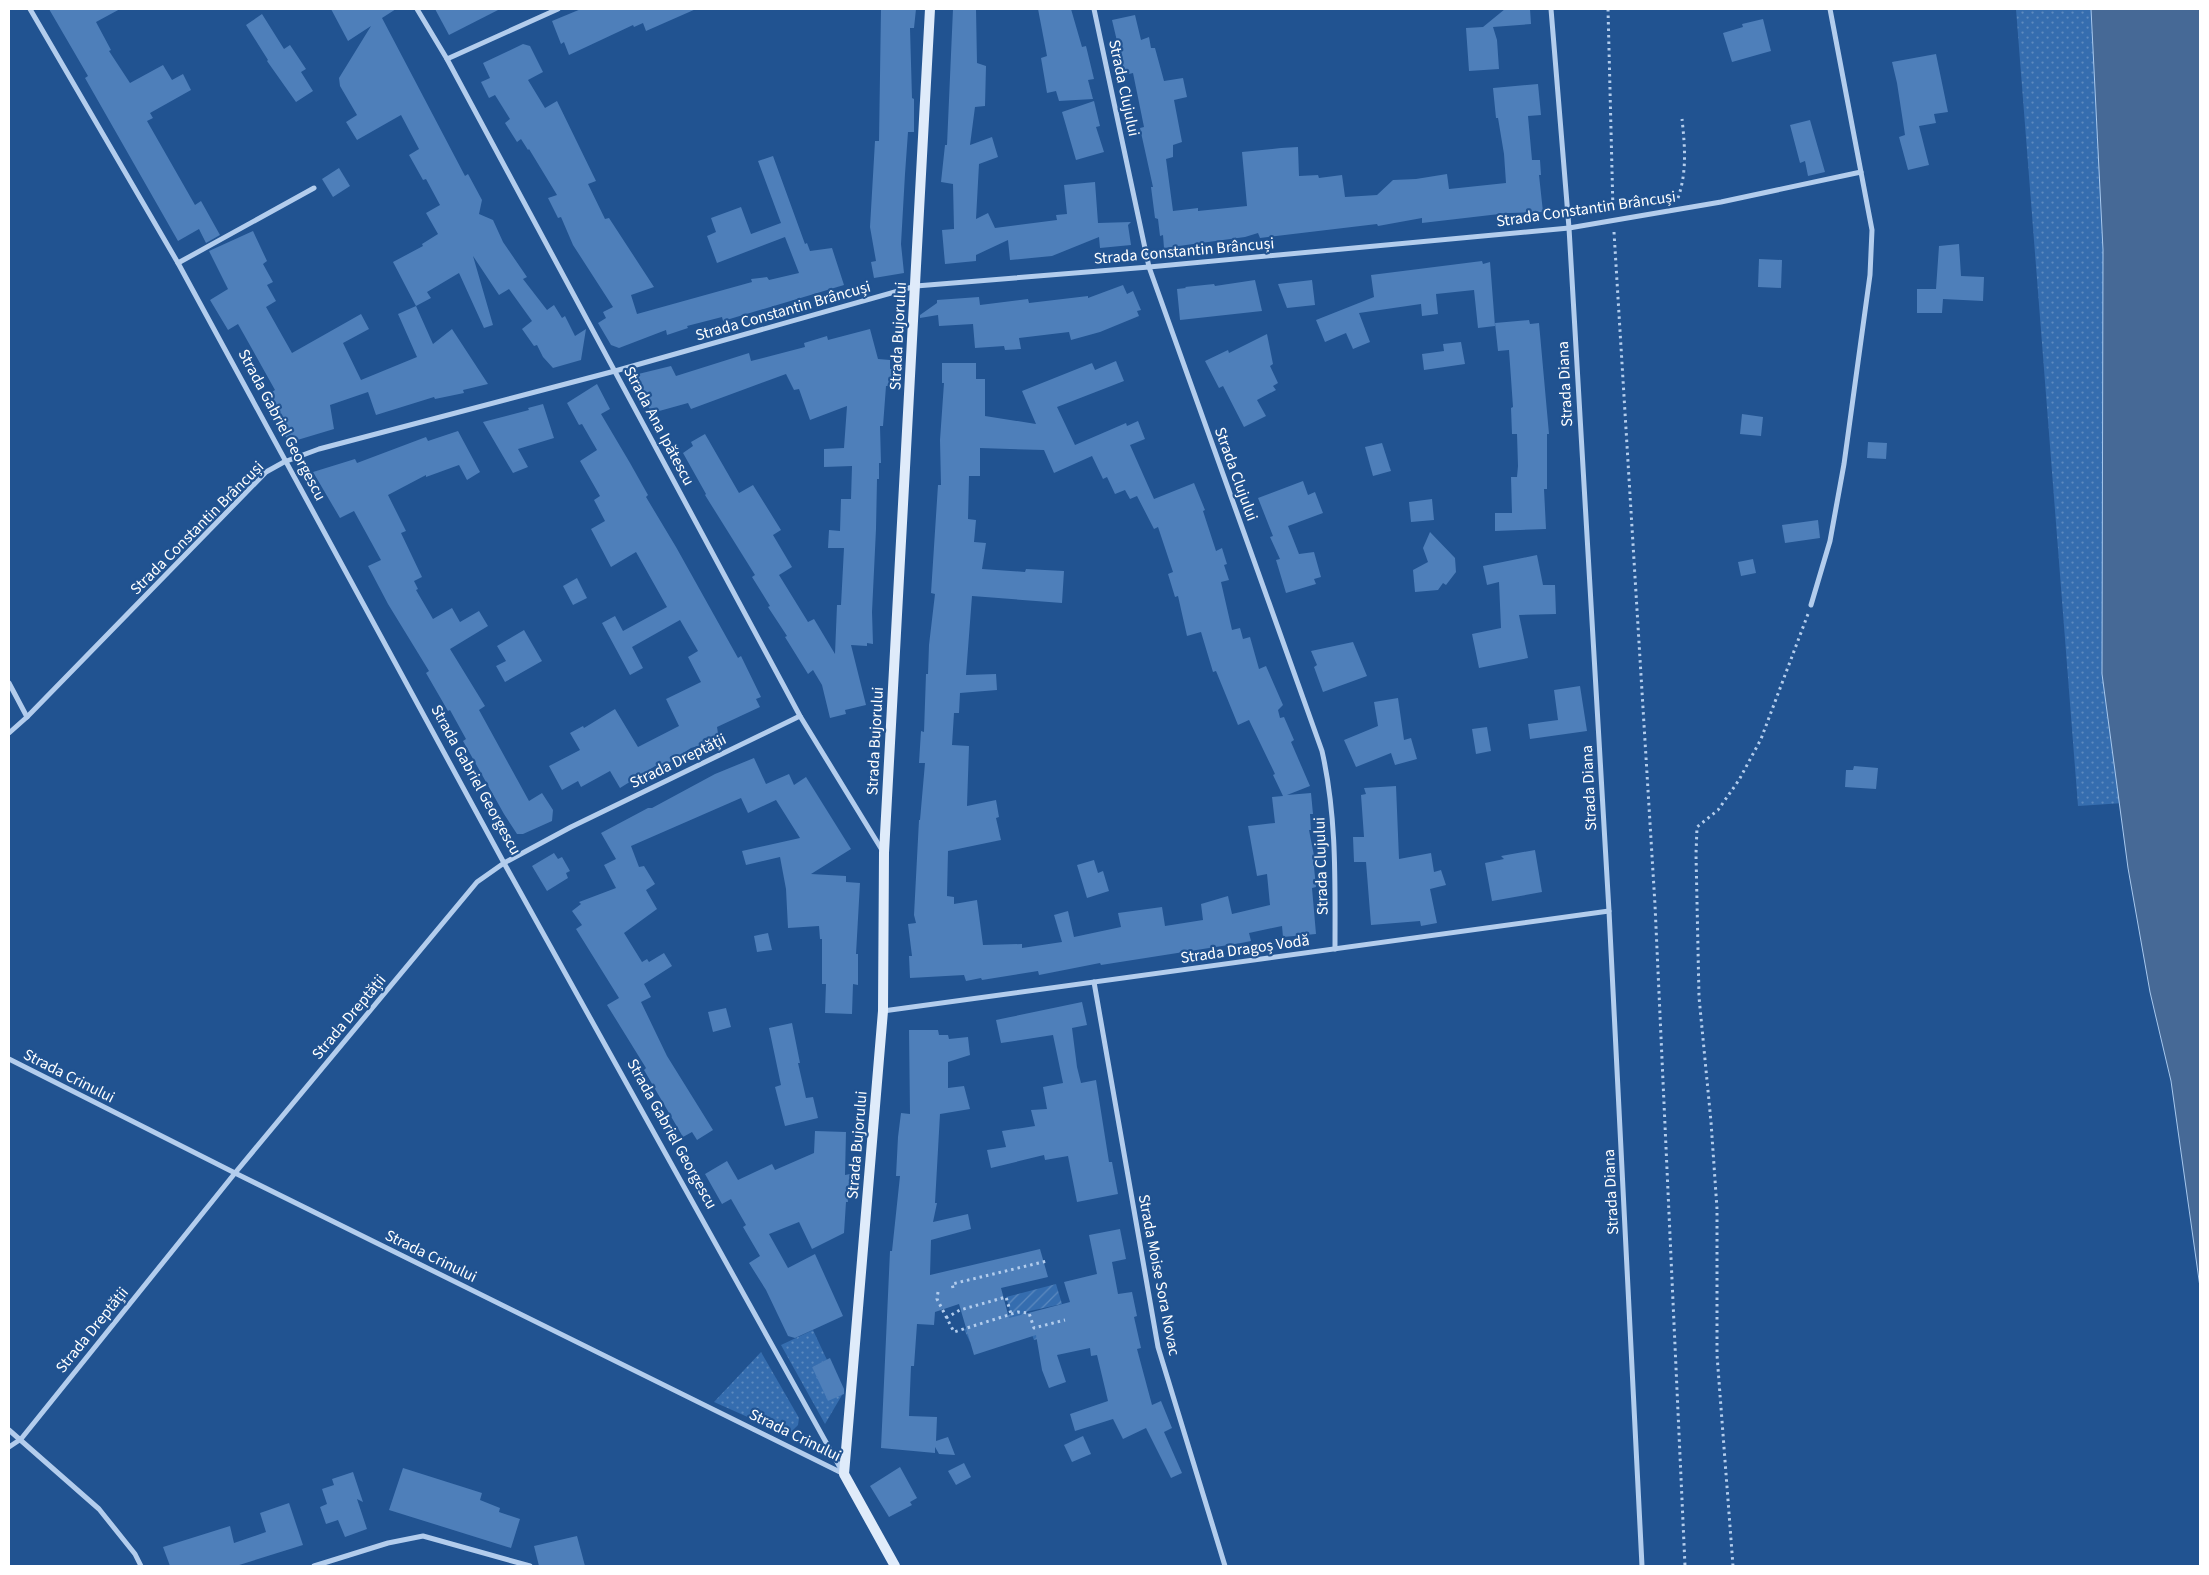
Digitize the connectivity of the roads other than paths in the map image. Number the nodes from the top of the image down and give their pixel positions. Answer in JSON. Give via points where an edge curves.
{"nodes":[{"id":1,"x":30,"y":9,"type":"edge"},
{"id":2,"x":417,"y":9,"type":"edge"},
{"id":3,"x":558,"y":9,"type":"edge"},
{"id":4,"x":930,"y":9,"type":"edge"},
{"id":5,"x":1094,"y":9,"type":"edge"},
{"id":6,"x":1551,"y":9,"type":"edge"},
{"id":7,"x":1830,"y":9,"type":"edge"},
{"id":8,"x":447,"y":59,"type":"junction"},
{"id":9,"x":1861,"y":172,"type":"junction"},
{"id":10,"x":314,"y":188,"type":"dead end"},
{"id":11,"x":1569,"y":228,"type":"junction"},
{"id":12,"x":178,"y":263,"type":"junction"},
{"id":13,"x":1149,"y":267,"type":"junction"},
{"id":14,"x":916,"y":286,"type":"junction"},
{"id":15,"x":615,"y":371,"type":"junction"},
{"id":16,"x":284,"y":462,"type":"junction"},
{"id":17,"x":1811,"y":605,"type":"road end"},
{"id":18,"x":9,"y":683,"type":"edge"},
{"id":19,"x":800,"y":716,"type":"junction"},
{"id":20,"x":28,"y":717,"type":"junction"},
{"id":21,"x":9,"y":733,"type":"edge"},
{"id":22,"x":884,"y":853,"type":"junction"},
{"id":23,"x":504,"y":862,"type":"junction"},
{"id":24,"x":1609,"y":910,"type":"junction"},
{"id":25,"x":1335,"y":949,"type":"junction"},
{"id":26,"x":1094,"y":982,"type":"junction"},
{"id":27,"x":884,"y":1012,"type":"junction"},
{"id":28,"x":9,"y":1059,"type":"edge"},
{"id":29,"x":235,"y":1173,"type":"junction"},
{"id":30,"x":9,"y":1430,"type":"edge"},
{"id":31,"x":21,"y":1439,"type":"junction"},
{"id":32,"x":9,"y":1447,"type":"edge"},
{"id":33,"x":844,"y":1474,"type":"junction"},
{"id":34,"x":141,"y":1566,"type":"edge"},
{"id":35,"x":314,"y":1566,"type":"edge"},
{"id":36,"x":530,"y":1566,"type":"edge"},
{"id":37,"x":895,"y":1566,"type":"edge"},
{"id":38,"x":1225,"y":1566,"type":"edge"},
{"id":39,"x":1642,"y":1566,"type":"edge"}],
"edges":[{"from":1,"to":12,"type":"street","name":"Strada Gabriel Georgescu"},
{"from":2,"to":8,"type":"street","name":"Strada Ana Ipătescu"},
{"from":3,"to":8,"type":"street"},
{"from":4,"to":14,"type":"street","name":"Strada Bujorului"},
{"from":5,"to":13,"type":"street","name":"Strada Clujului"},
{"from":6,"to":11,"type":"street","name":"Strada Diana"},
{"from":7,"to":9,"type":"street"},
{"from":8,"to":15,"type":"street","name":"Strada Ana Ipătescu"},
{"from":9,"to":11,"type":"street","name":"Strada Constantin Brâncuși","via":[[1721,202]]},
{"from":9,"to":17,"type":"street","via":[[1872,230],[1870,276],[1832,531]]},
{"from":10,"to":12,"type":"street"},
{"from":11,"to":13,"type":"street","name":"Strada Constantin Brâncuși"},
{"from":11,"to":24,"type":"street","name":"Strada Diana"},
{"from":12,"to":16,"type":"street","name":"Strada Gabriel Georgescu"},
{"from":13,"to":14,"type":"street","name":"Strada Constantin Brâncuși"},
{"from":13,"to":25,"type":"street","name":"Strada Clujului","via":[[1322,751],[1330,786],[1335,846]]},
{"from":14,"to":15,"type":"street","name":"Strada Constantin Brâncuși"},
{"from":14,"to":22,"type":"street","name":"Strada Bujorului"},
{"from":15,"to":16,"type":"street","name":"Strada Constantin Brâncuși","via":[[318,449]]},
{"from":15,"to":19,"type":"street","name":"Strada Ana Ipătescu"},
{"from":16,"to":20,"type":"street","name":"Strada Constantin Brâncuși","via":[[266,472]]},
{"from":16,"to":23,"type":"street","name":"Strada Gabriel Georgescu"},
{"from":18,"to":20,"type":"street"},
{"from":19,"to":22,"type":"street","name":"Strada Ana Ipătescu"},
{"from":19,"to":23,"type":"street","name":"Strada Dreptății"},
{"from":20,"to":21,"type":"street","name":"Strada Constantin Brâncuși"},
{"from":22,"to":27,"type":"street","name":"Strada Bujorului"},
{"from":23,"to":29,"type":"street","name":"Strada Dreptății","via":[[477,882]]},
{"from":23,"to":33,"type":"street","name":"Strada Gabriel Georgescu"},
{"from":24,"to":25,"type":"street","name":"Strada Dragoș Vodă"},
{"from":24,"to":39,"type":"street","name":"Strada Diana"},
{"from":25,"to":26,"type":"street","name":"Strada Dragoș Vodă"},
{"from":26,"to":27,"type":"street","name":"Strada Dragoș Vodă"},
{"from":26,"to":38,"type":"street","name":"Strada Moise Sora Novac","via":[[1158,1347]]},
{"from":27,"to":33,"type":"street","name":"Strada Bujorului"},
{"from":28,"to":29,"type":"street","name":"Strada Crinului"},
{"from":29,"to":31,"type":"street","name":"Strada Dreptății"},
{"from":29,"to":33,"type":"street","name":"Strada Crinului"},
{"from":30,"to":31,"type":"street"},
{"from":31,"to":32,"type":"street","name":"Strada Dreptății"},
{"from":31,"to":34,"type":"street","via":[[99,1510]]},
{"from":33,"to":37,"type":"street","name":"Strada Gabriel Georgescu"},
{"from":35,"to":36,"type":"street","via":[[388,1543],[423,1536]]}]}
